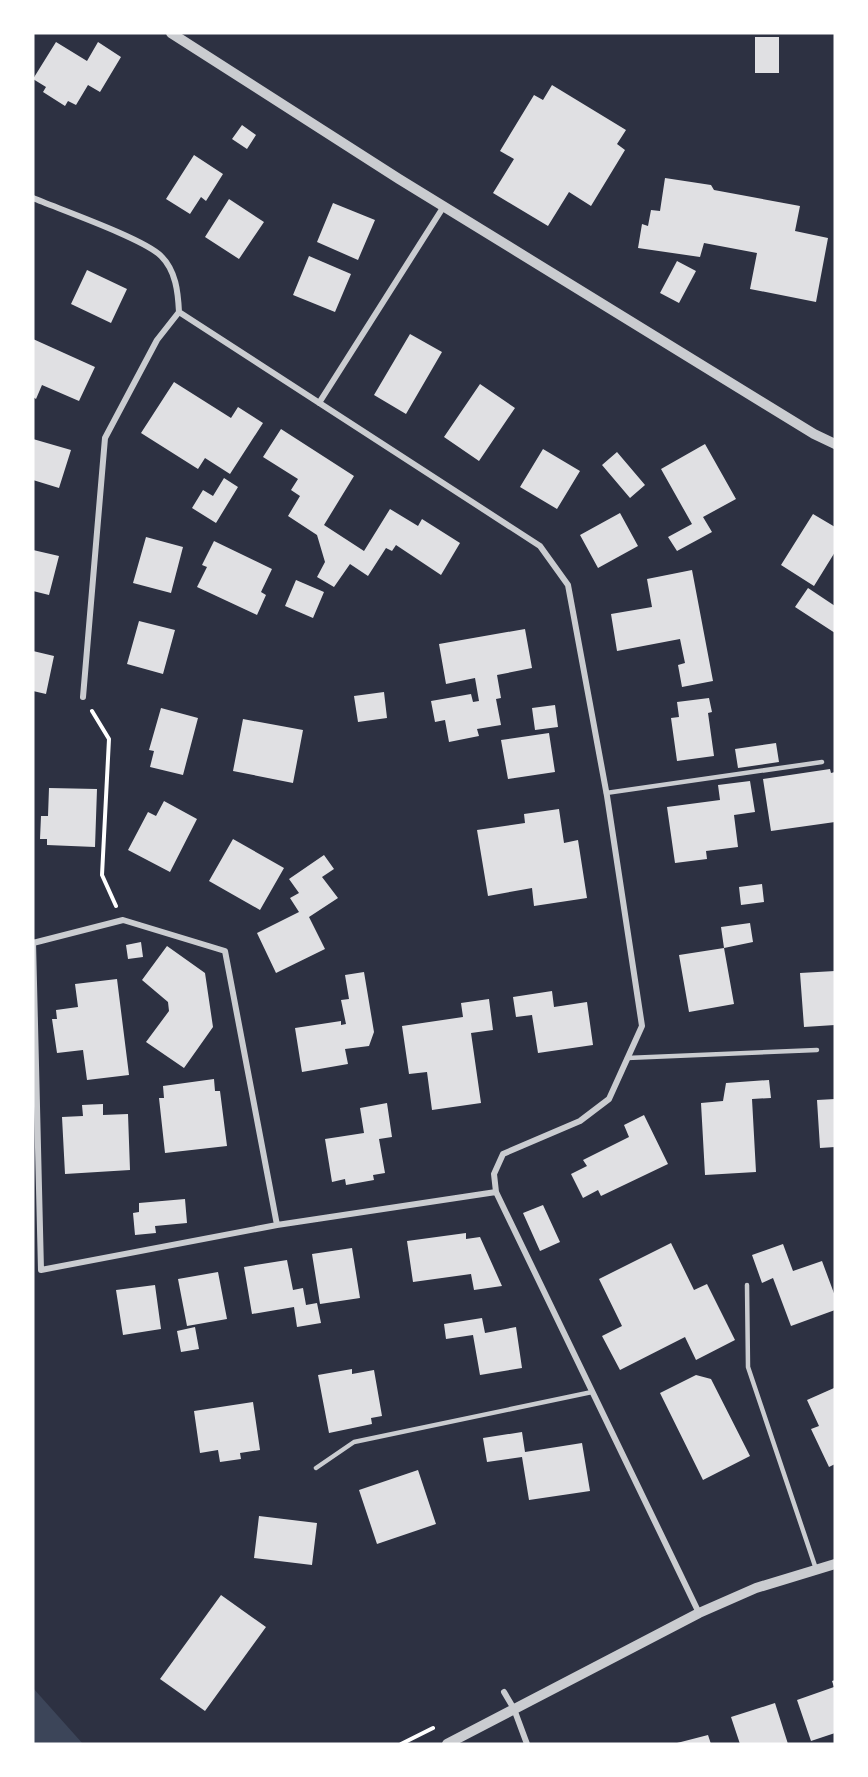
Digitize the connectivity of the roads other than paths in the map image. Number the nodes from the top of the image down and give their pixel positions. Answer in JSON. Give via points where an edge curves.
{"nodes":[{"id":1,"x":171,"y":33,"type":"edge"},
{"id":2,"x":33,"y":198,"type":"edge"},
{"id":3,"x":444,"y":206,"type":"junction"},
{"id":4,"x":179,"y":312,"type":"junction"},
{"id":5,"x":319,"y":403,"type":"junction"},
{"id":6,"x":835,"y":444,"type":"edge"},
{"id":7,"x":83,"y":697,"type":"road end"},
{"id":8,"x":822,"y":762,"type":"dead end"},
{"id":9,"x":606,"y":793,"type":"junction"},
{"id":10,"x":33,"y":943,"type":"edge"},
{"id":11,"x":818,"y":1050,"type":"dead end"},
{"id":12,"x":627,"y":1058,"type":"junction"},
{"id":13,"x":496,"y":1192,"type":"junction"},
{"id":14,"x":277,"y":1225,"type":"junction"},
{"id":15,"x":747,"y":1285,"type":"dead end"},
{"id":16,"x":592,"y":1392,"type":"junction"},
{"id":17,"x":316,"y":1468,"type":"dead end"},
{"id":18,"x":835,"y":1564,"type":"edge"},
{"id":19,"x":816,"y":1569,"type":"junction"},
{"id":20,"x":699,"y":1613,"type":"junction"},
{"id":21,"x":504,"y":1692,"type":"dead end"},
{"id":22,"x":514,"y":1709,"type":"junction"},
{"id":23,"x":447,"y":1744,"type":"edge"},
{"id":24,"x":527,"y":1744,"type":"edge"}],
"edges":[{"from":1,"to":3,"type":"street"},
{"from":2,"to":4,"type":"street","via":[[160,255],[178,287]]},
{"from":3,"to":5,"type":"street"},
{"from":3,"to":6,"type":"street"},
{"from":4,"to":5,"type":"street"},
{"from":4,"to":7,"type":"street","via":[[157,340],[105,438]]},
{"from":5,"to":9,"type":"street","via":[[540,546],[568,585]]},
{"from":8,"to":9,"type":"lane"},
{"from":9,"to":12,"type":"street","via":[[642,1026]]},
{"from":10,"to":14,"type":"street","via":[[123,920],[225,951]]},
{"from":10,"to":14,"type":"street","via":[[41,1270]]},
{"from":11,"to":12,"type":"lane"},
{"from":12,"to":13,"type":"street","via":[[609,1099],[580,1121],[504,1154],[494,1173]]},
{"from":13,"to":14,"type":"street"},
{"from":13,"to":16,"type":"street"},
{"from":15,"to":19,"type":"lane","via":[[748,1367]]},
{"from":16,"to":17,"type":"lane","via":[[354,1442]]},
{"from":16,"to":20,"type":"street"},
{"from":18,"to":19,"type":"street"},
{"from":19,"to":20,"type":"street","via":[[756,1588]]},
{"from":20,"to":22,"type":"street"},
{"from":21,"to":22,"type":"street"},
{"from":22,"to":23,"type":"street"},
{"from":22,"to":24,"type":"street"}]}
